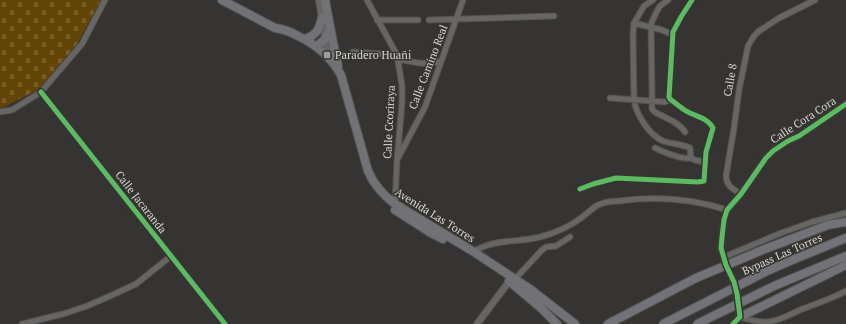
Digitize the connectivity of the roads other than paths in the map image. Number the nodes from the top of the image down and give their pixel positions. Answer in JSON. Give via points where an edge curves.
{"nodes":[{"id":1,"x":105,"y":0,"type":"edge"},
{"id":2,"x":222,"y":0,"type":"edge"},
{"id":3,"x":234,"y":0,"type":"edge"},
{"id":4,"x":319,"y":0,"type":"edge"},
{"id":5,"x":325,"y":0,"type":"edge"},
{"id":6,"x":367,"y":0,"type":"edge"},
{"id":7,"x":463,"y":0,"type":"edge"},
{"id":8,"x":653,"y":0,"type":"edge"},
{"id":9,"x":668,"y":0,"type":"edge"},
{"id":10,"x":692,"y":0,"type":"edge"},
{"id":11,"x":815,"y":0,"type":"edge"},
{"id":12,"x":554,"y":16,"type":"dead end"},
{"id":13,"x":322,"y":18,"type":"junction"},
{"id":14,"x":456,"y":19,"type":"junction"},
{"id":15,"x":377,"y":20,"type":"junction"},
{"id":16,"x":418,"y":20,"type":"dead end"},
{"id":17,"x":429,"y":20,"type":"dead end"},
{"id":18,"x":634,"y":23,"type":"junction"},
{"id":19,"x":650,"y":28,"type":"junction"},
{"id":20,"x":284,"y":29,"type":"junction"},
{"id":21,"x":330,"y":30,"type":"junction"},
{"id":22,"x":673,"y":35,"type":"junction"},
{"id":23,"x":305,"y":39,"type":"junction"},
{"id":24,"x":325,"y":39,"type":"junction"},
{"id":25,"x":317,"y":46,"type":"junction"},
{"id":26,"x":353,"y":52,"type":"dead end"},
{"id":27,"x":397,"y":57,"type":"junction"},
{"id":28,"x":331,"y":59,"type":"junction"},
{"id":29,"x":441,"y":62,"type":"junction"},
{"id":30,"x":341,"y":75,"type":"junction"},
{"id":31,"x":41,"y":92,"type":"junction"},
{"id":32,"x":610,"y":98,"type":"dead end"},
{"id":33,"x":670,"y":99,"type":"junction"},
{"id":34,"x":634,"y":100,"type":"junction"},
{"id":35,"x":652,"y":101,"type":"junction"},
{"id":36,"x":846,"y":104,"type":"edge"},
{"id":37,"x":0,"y":112,"type":"edge"},
{"id":38,"x":686,"y":132,"type":"dead end"},
{"id":39,"x":655,"y":148,"type":"dead end"},
{"id":40,"x":691,"y":158,"type":"junction"},
{"id":41,"x":396,"y":161,"type":"junction"},
{"id":42,"x":705,"y":162,"type":"junction"},
{"id":43,"x":580,"y":189,"type":"dead end"},
{"id":44,"x":741,"y":194,"type":"junction"},
{"id":45,"x":395,"y":204,"type":"junction"},
{"id":46,"x":727,"y":210,"type":"junction"},
{"id":47,"x":846,"y":213,"type":"edge"},
{"id":48,"x":846,"y":222,"type":"edge"},
{"id":49,"x":570,"y":237,"type":"dead end"},
{"id":50,"x":846,"y":238,"type":"edge"},
{"id":51,"x":472,"y":252,"type":"junction"},
{"id":52,"x":171,"y":256,"type":"junction"},
{"id":53,"x":846,"y":256,"type":"edge"},
{"id":54,"x":724,"y":257,"type":"junction"},
{"id":55,"x":846,"y":264,"type":"edge"},
{"id":56,"x":726,"y":265,"type":"junction"},
{"id":57,"x":512,"y":279,"type":"junction"},
{"id":58,"x":846,"y":292,"type":"edge"},
{"id":59,"x":740,"y":317,"type":"junction"},
{"id":60,"x":22,"y":324,"type":"edge"},
{"id":61,"x":225,"y":324,"type":"edge"},
{"id":62,"x":477,"y":324,"type":"edge"},
{"id":63,"x":557,"y":324,"type":"edge"},
{"id":64,"x":575,"y":324,"type":"edge"},
{"id":65,"x":608,"y":324,"type":"edge"},
{"id":66,"x":663,"y":324,"type":"edge"},
{"id":67,"x":697,"y":324,"type":"edge"},
{"id":68,"x":733,"y":324,"type":"edge"}],
"edges":[{"from":1,"to":31,"type":"street","via":[[82,44]]},
{"from":2,"to":20,"type":"main road","name":"Avenida Las Torres","via":[[275,28]]},
{"from":3,"to":20,"type":"main road","name":"Avenida Las Torres"},
{"from":4,"to":13,"type":"street"},
{"from":5,"to":21,"type":"main road"},
{"from":6,"to":15,"type":"street","name":"Calle Ccoriraya"},
{"from":7,"to":14,"type":"street","name":"Calle Camino Real"},
{"from":8,"to":18,"type":"street","via":[[644,6]]},
{"from":9,"to":19,"type":"street","via":[[656,12]]},
{"from":10,"to":22,"type":"street"},
{"from":11,"to":44,"type":"street","name":"Calle 8","via":[[759,31],[748,46],[738,90],[726,176],[729,186]]},
{"from":12,"to":14,"type":"street"},
{"from":13,"to":23,"type":"main road","via":[[315,33]]},
{"from":13,"to":24,"type":"street"},
{"from":14,"to":17,"type":"street"},
{"from":14,"to":29,"type":"street","name":"Calle Camino Real"},
{"from":15,"to":16,"type":"street"},
{"from":15,"to":27,"type":"street","name":"Calle Ccoriraya"},
{"from":18,"to":19,"type":"street"},
{"from":18,"to":34,"type":"street"},
{"from":19,"to":22,"type":"street"},
{"from":19,"to":35,"type":"street"},
{"from":20,"to":23,"type":"main road","name":"Avenida Las Torres"},
{"from":21,"to":24,"type":"main road"},
{"from":21,"to":30,"type":"main road"},
{"from":22,"to":33,"type":"street"},
{"from":23,"to":25,"type":"main road","name":"Avenida Las Torres"},
{"from":24,"to":25,"type":"main road"},
{"from":24,"to":28,"type":"street"},
{"from":25,"to":28,"type":"main road","name":"Avenida Las Torres"},
{"from":26,"to":27,"type":"street"},
{"from":27,"to":29,"type":"street","via":[[424,64]]},
{"from":27,"to":41,"type":"street","name":"Calle Ccoriraya","via":[[402,103]]},
{"from":28,"to":30,"type":"main road","name":"Avenida Las Torres"},
{"from":28,"to":57,"type":"main road","name":"Avenida Las Torres","via":[[360,163],[380,197],[405,217]]},
{"from":29,"to":41,"type":"street","name":"Calle Camino Real","via":[[425,107]]},
{"from":30,"to":45,"type":"main road","name":"Avenida Las Torres","via":[[368,171],[378,188]]},
{"from":31,"to":37,"type":"street","via":[[12,110]]},
{"from":31,"to":52,"type":"street","name":"Calle Jacaranda"},
{"from":32,"to":34,"type":"street"},
{"from":33,"to":35,"type":"street","via":[[665,102]]},
{"from":33,"to":42,"type":"street","via":[[711,123],[713,128]]},
{"from":34,"to":35,"type":"street"},
{"from":34,"to":40,"type":"street","via":[[654,136],[690,148]]},
{"from":35,"to":38,"type":"street","via":[[652,109],[655,112]]},
{"from":36,"to":44,"type":"street","name":"Calle Cora Cora","via":[[773,151]]},
{"from":39,"to":40,"type":"street"},
{"from":40,"to":42,"type":"street"},
{"from":41,"to":45,"type":"street","name":"Calle Ccoriraya"},
{"from":42,"to":43,"type":"street","via":[[703,182],[616,178]]},
{"from":44,"to":46,"type":"street","name":"Calle Cora Cora"},
{"from":45,"to":51,"type":"main road","name":"Avenida Las Torres"},
{"from":46,"to":51,"type":"street","via":[[694,202],[666,199],[605,202],[558,231],[539,237],[493,243]]},
{"from":46,"to":54,"type":"street","name":"Calle Cora Cora","via":[[721,248]]},
{"from":47,"to":54,"type":"street","via":[[781,233]]},
{"from":48,"to":56,"type":"highway","via":[[828,225]]},
{"from":49,"to":57,"type":"street","via":[[556,246],[546,247]]},
{"from":50,"to":66,"type":"highway","name":"Bypass Las Torres","bridge":true,"via":[[767,271]]},
{"from":51,"to":57,"type":"main road","name":"Avenida Las Torres"},
{"from":52,"to":60,"type":"street","via":[[136,284],[110,296],[63,314]]},
{"from":52,"to":61,"type":"street","name":"Calle Jacaranda"},
{"from":53,"to":67,"type":"highway","bridge":true,"via":[[774,286]]},
{"from":54,"to":56,"type":"street","name":"Calle Cora Cora"},
{"from":55,"to":59,"type":"highway"},
{"from":56,"to":59,"type":"street","name":"Calle Cora Cora","via":[[734,282]]},
{"from":56,"to":65,"type":"highway"},
{"from":57,"to":62,"type":"street"},
{"from":57,"to":63,"type":"main road","name":"Avenida Las Torres"},
{"from":57,"to":64,"type":"main road","name":"Avenida Las Torres","via":[[530,289]]},
{"from":58,"to":59,"type":"street","via":[[778,320],[754,321]]},
{"from":59,"to":68,"type":"street"}]}
